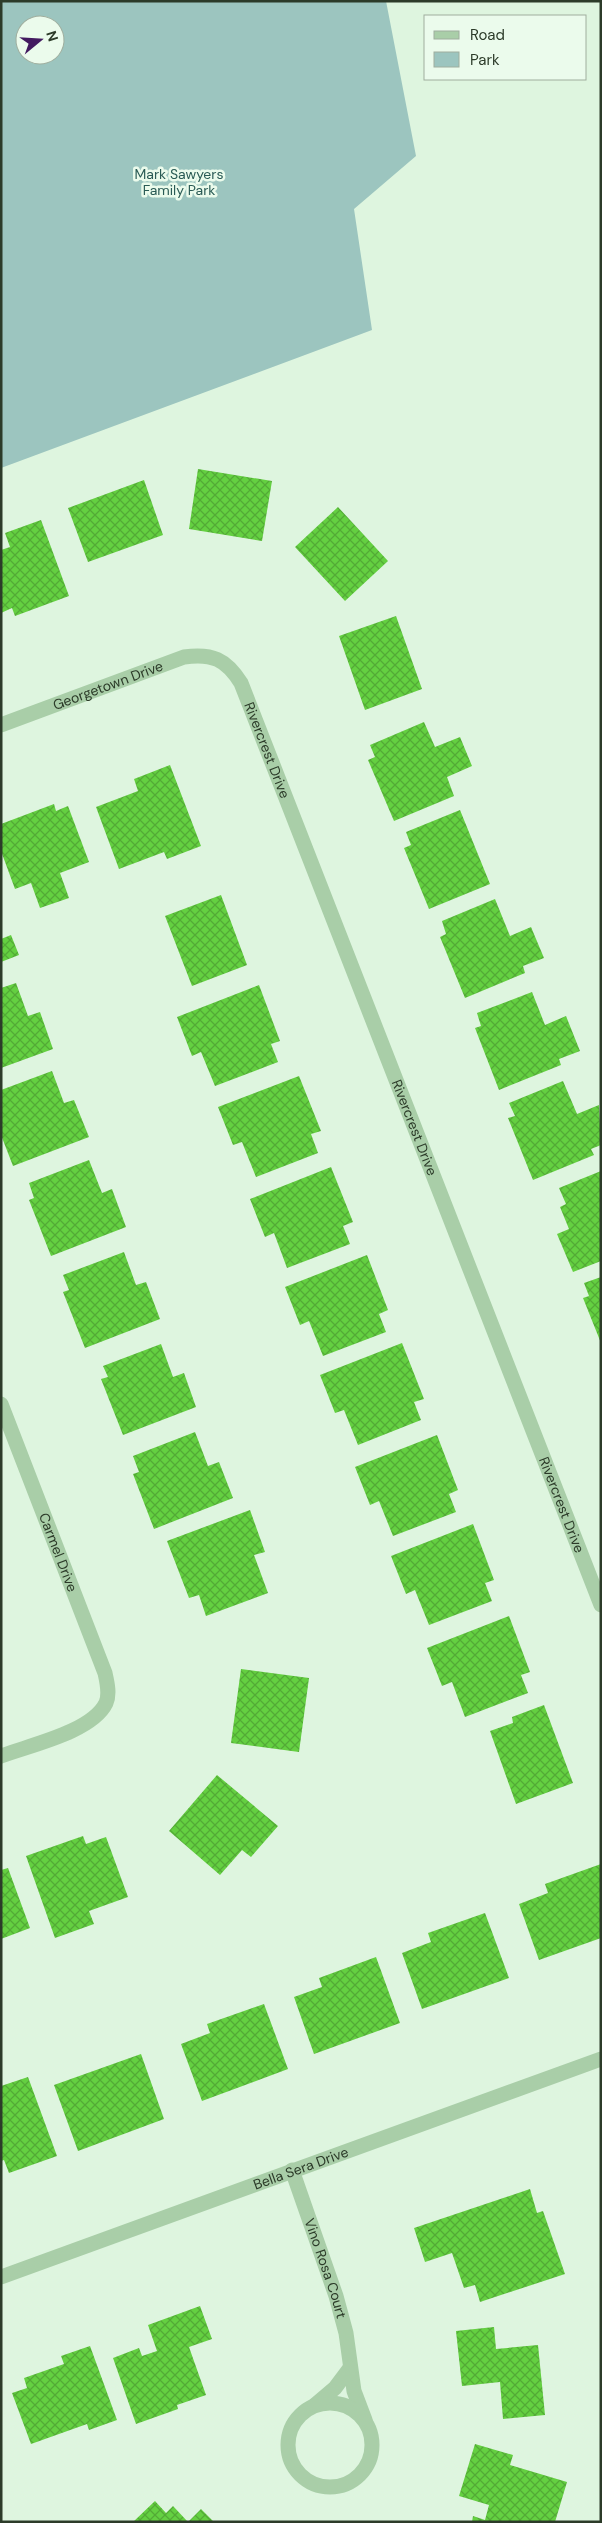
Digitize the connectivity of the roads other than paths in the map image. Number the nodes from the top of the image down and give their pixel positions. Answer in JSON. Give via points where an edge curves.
{"nodes":[{"id":1,"x":216,"y":658,"type":"joint"},
{"id":2,"x":1,"y":725,"type":"edge"},
{"id":3,"x":1,"y":1404,"type":"edge"},
{"id":4,"x":601,"y":1605,"type":"edge"},
{"id":5,"x":1,"y":1756,"type":"edge"},
{"id":6,"x":601,"y":2059,"type":"edge"},
{"id":7,"x":292,"y":2170,"type":"junction"},
{"id":8,"x":1,"y":2277,"type":"edge"},
{"id":9,"x":350,"y":2368,"type":"junction"},
{"id":10,"x":315,"y":2405,"type":"junction"},
{"id":11,"x":365,"y":2420,"type":"junction"}],
"edges":[{"from":1,"to":2,"type":"street","name":"Georgetown Drive","via":[[184,657]]},
{"from":1,"to":4,"type":"street","name":"Rivercrest Drive","via":[[232,669],[241,683]]},
{"from":3,"to":5,"type":"street","name":"Carmel Drive","via":[[108,1686],[106,1701],[98,1714],[84,1726]]},
{"from":6,"to":7,"type":"street","name":"Bella Sera Drive"},
{"from":7,"to":8,"type":"street","name":"Bella Sera Drive"},
{"from":7,"to":9,"type":"street","name":"Vino Rosa Court","via":[[338,2305],[346,2333]]},
{"from":9,"to":10,"type":"street","name":"Vino Rosa Court","via":[[335,2388]]},
{"from":9,"to":11,"type":"street","name":"Vino Rosa Court","via":[[354,2391]]},
{"from":10,"to":11,"type":"street","via":[[342,2404]]},
{"from":10,"to":11,"type":"street","name":"Vino Rosa Court","via":[[293,2423],[288,2436],[292,2464],[311,2483],[338,2487],[362,2473],[372,2447],[371,2433]]}]}
